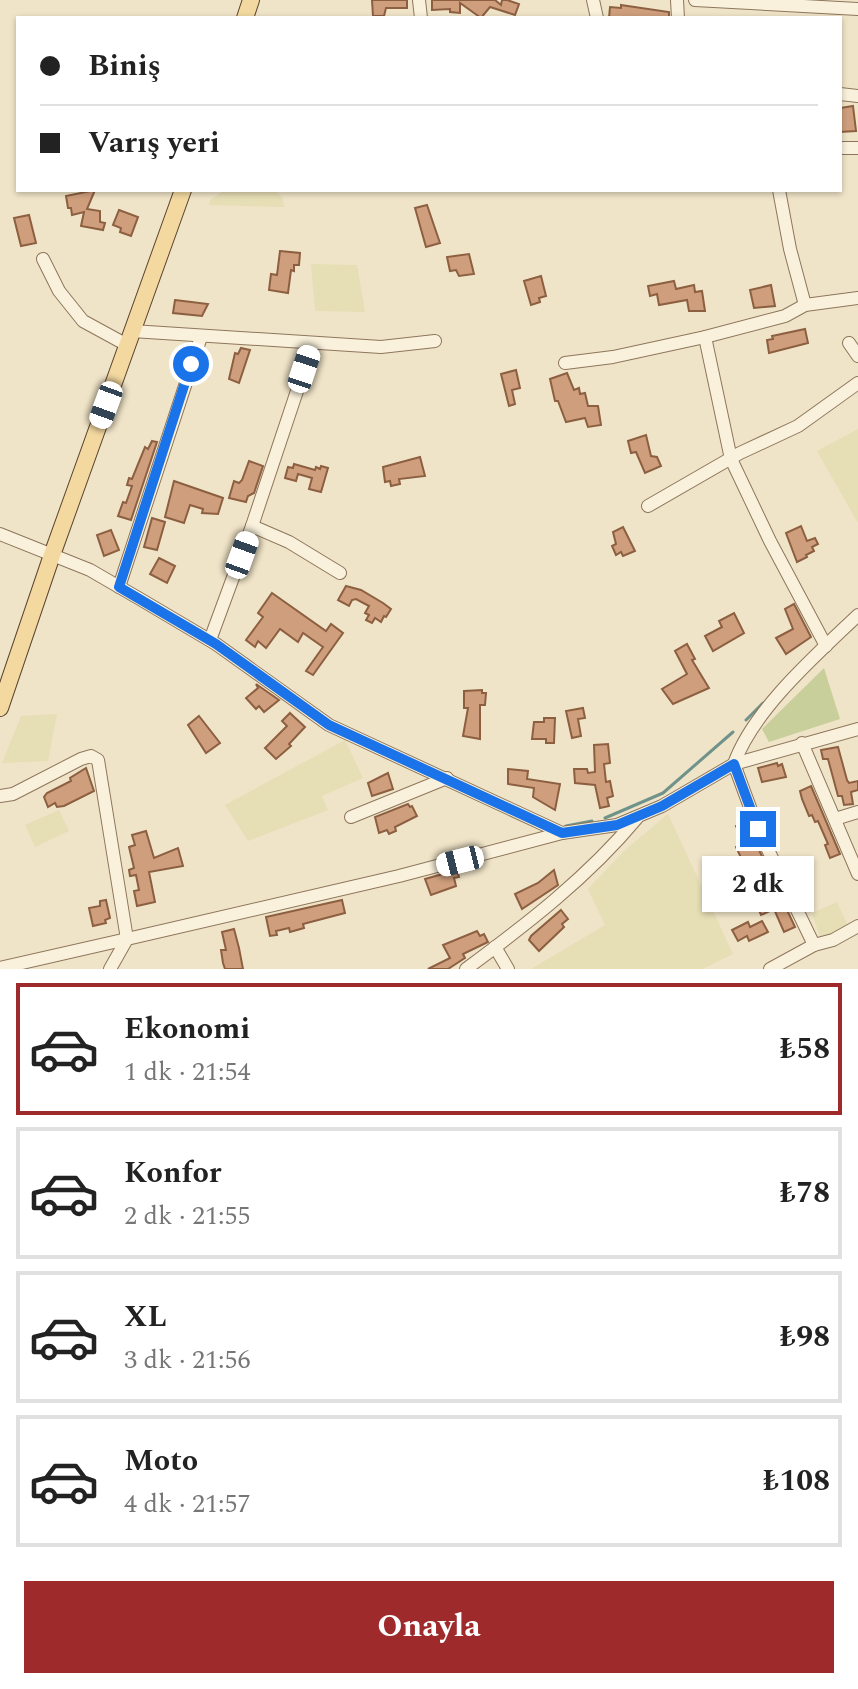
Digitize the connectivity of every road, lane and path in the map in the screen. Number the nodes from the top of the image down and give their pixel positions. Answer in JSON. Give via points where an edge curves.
{"nodes":[{"id":1,"x":695,"y":0,"type":"edge"},
{"id":2,"x":837,"y":9,"type":"edge"},
{"id":3,"x":858,"y":9,"type":"edge"},
{"id":4,"x":182,"y":192,"type":"edge"},
{"id":5,"x":779,"y":192,"type":"edge"},
{"id":6,"x":43,"y":259,"type":"dead end"},
{"id":7,"x":858,"y":298,"type":"edge"},
{"id":8,"x":805,"y":305,"type":"junction"},
{"id":9,"x":201,"y":337,"type":"junction"},
{"id":10,"x":705,"y":337,"type":"junction"},
{"id":11,"x":130,"y":338,"type":"junction"},
{"id":12,"x":435,"y":341,"type":"dead end"},
{"id":13,"x":313,"y":343,"type":"junction"},
{"id":14,"x":849,"y":343,"type":"dead end"},
{"id":15,"x":858,"y":356,"type":"edge"},
{"id":16,"x":565,"y":363,"type":"dead end"},
{"id":17,"x":858,"y":383,"type":"edge"},
{"id":18,"x":731,"y":459,"type":"junction"},
{"id":19,"x":648,"y":506,"type":"dead end"},
{"id":20,"x":252,"y":526,"type":"junction"},
{"id":21,"x":0,"y":534,"type":"edge"},
{"id":22,"x":52,"y":555,"type":"junction"},
{"id":23,"x":340,"y":573,"type":"dead end"},
{"id":24,"x":119,"y":587,"type":"junction"},
{"id":25,"x":858,"y":615,"type":"edge"},
{"id":26,"x":210,"y":640,"type":"junction"},
{"id":27,"x":826,"y":646,"type":"junction"},
{"id":28,"x":0,"y":708,"type":"edge"},
{"id":29,"x":858,"y":729,"type":"edge"},
{"id":30,"x":802,"y":743,"type":"junction"},
{"id":31,"x":734,"y":764,"type":"junction"},
{"id":32,"x":447,"y":778,"type":"junction"},
{"id":33,"x":0,"y":796,"type":"edge"},
{"id":34,"x":858,"y":812,"type":"edge"},
{"id":35,"x":351,"y":817,"type":"dead end"},
{"id":36,"x":638,"y":817,"type":"junction"},
{"id":37,"x":835,"y":819,"type":"junction"},
{"id":38,"x":562,"y":833,"type":"junction"},
{"id":39,"x":858,"y":874,"type":"edge"},
{"id":40,"x":858,"y":926,"type":"edge"},
{"id":41,"x":127,"y":939,"type":"junction"},
{"id":42,"x":814,"y":945,"type":"junction"},
{"id":43,"x":495,"y":947,"type":"junction"},
{"id":44,"x":0,"y":968,"type":"edge"},
{"id":45,"x":110,"y":969,"type":"edge"},
{"id":46,"x":466,"y":969,"type":"edge"},
{"id":47,"x":508,"y":969,"type":"edge"},
{"id":48,"x":770,"y":969,"type":"edge"}],
"edges":[{"from":1,"to":2,"type":"street"},
{"from":2,"to":3,"type":"street"},
{"from":4,"to":11,"type":"main road"},
{"from":5,"to":8,"type":"street"},
{"from":6,"to":11,"type":"street","via":[[83,321]]},
{"from":7,"to":8,"type":"street"},
{"from":8,"to":10,"type":"street","via":[[785,316]]},
{"from":9,"to":11,"type":"street"},
{"from":9,"to":13,"type":"street"},
{"from":9,"to":24,"type":"street"},
{"from":10,"to":16,"type":"street"},
{"from":10,"to":18,"type":"street"},
{"from":11,"to":22,"type":"main road"},
{"from":12,"to":13,"type":"street","via":[[381,347]]},
{"from":13,"to":20,"type":"street"},
{"from":14,"to":15,"type":"street"},
{"from":17,"to":18,"type":"street","via":[[798,426]]},
{"from":18,"to":19,"type":"street"},
{"from":18,"to":27,"type":"street"},
{"from":20,"to":23,"type":"street"},
{"from":20,"to":26,"type":"street"},
{"from":21,"to":22,"type":"street"},
{"from":22,"to":24,"type":"street"},
{"from":22,"to":28,"type":"main road"},
{"from":24,"to":26,"type":"street"},
{"from":25,"to":27,"type":"street"},
{"from":26,"to":32,"type":"street","via":[[329,725]]},
{"from":27,"to":31,"type":"street","via":[[757,719]]},
{"from":29,"to":30,"type":"street"},
{"from":30,"to":31,"type":"street"},
{"from":30,"to":37,"type":"street"},
{"from":31,"to":36,"type":"street"},
{"from":31,"to":42,"type":"street","via":[[758,829]]},
{"from":32,"to":35,"type":"street"},
{"from":32,"to":38,"type":"street"},
{"from":33,"to":41,"type":"street","via":[[81,759],[98,760]]},
{"from":34,"to":37,"type":"street"},
{"from":36,"to":38,"type":"street"},
{"from":36,"to":43,"type":"street","via":[[559,897]]},
{"from":37,"to":39,"type":"street"},
{"from":38,"to":41,"type":"street"},
{"from":40,"to":42,"type":"street"},
{"from":41,"to":44,"type":"street"},
{"from":41,"to":45,"type":"street"},
{"from":42,"to":48,"type":"street"},
{"from":43,"to":46,"type":"street"},
{"from":43,"to":47,"type":"street"}]}
